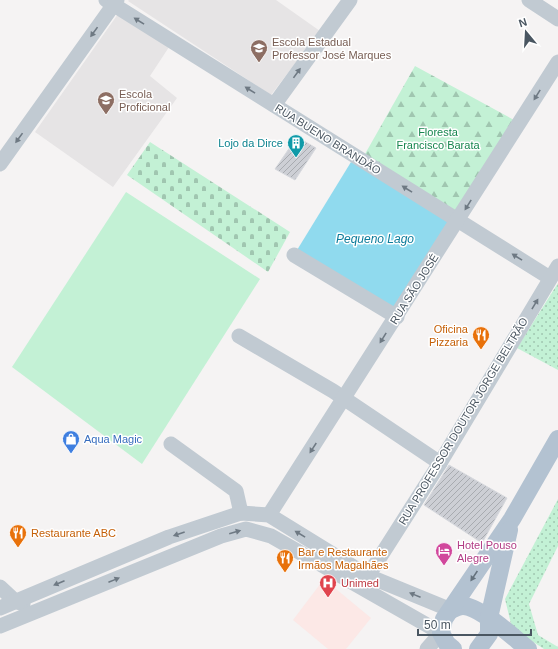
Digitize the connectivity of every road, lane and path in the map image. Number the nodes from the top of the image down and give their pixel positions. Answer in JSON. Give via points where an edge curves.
{"nodes":[{"id":1,"x":350,"y":0,"type":"edge"},
{"id":2,"x":529,"y":0,"type":"edge"},
{"id":3,"x":112,"y":2,"type":"edge"},
{"id":4,"x":558,"y":18,"type":"edge"},
{"id":5,"x":558,"y":62,"type":"edge"},
{"id":6,"x":274,"y":105,"type":"junction"},
{"id":7,"x":0,"y":164,"type":"edge"},
{"id":8,"x":458,"y":221,"type":"junction"},
{"id":9,"x":294,"y":255,"type":"dead end"},
{"id":10,"x":554,"y":272,"type":"edge"},
{"id":11,"x":397,"y":317,"type":"junction"},
{"id":12,"x":239,"y":336,"type":"dead end"},
{"id":13,"x":345,"y":399,"type":"junction"},
{"id":14,"x":558,"y":439,"type":"edge"},
{"id":15,"x":171,"y":444,"type":"dead end"},
{"id":16,"x":440,"y":463,"type":"junction"},
{"id":17,"x":241,"y":513,"type":"junction"},
{"id":18,"x":269,"y":515,"type":"junction"},
{"id":19,"x":511,"y":520,"type":"junction"},
{"id":20,"x":368,"y":576,"type":"junction"},
{"id":21,"x":0,"y":587,"type":"edge"},
{"id":22,"x":15,"y":601,"type":"junction"},
{"id":23,"x":54,"y":605,"type":"junction"},
{"id":24,"x":0,"y":608,"type":"edge"},
{"id":25,"x":451,"y":610,"type":"junction"},
{"id":26,"x":489,"y":618,"type":"junction"},
{"id":27,"x":0,"y":626,"type":"edge"},
{"id":28,"x":441,"y":633,"type":"junction"},
{"id":29,"x":427,"y":649,"type":"edge"},
{"id":30,"x":453,"y":649,"type":"edge"},
{"id":31,"x":478,"y":649,"type":"edge"},
{"id":32,"x":528,"y":649,"type":"edge"}],
"edges":[{"from":6,"to":1,"type":"street","one_way":true},
{"from":2,"to":4,"type":"street"},
{"from":6,"to":3,"type":"street","name":"RUA BUENO BRANDÃO","one_way":true},
{"from":3,"to":7,"type":"street","one_way":true},
{"from":5,"to":8,"type":"street","name":"RUA SÃO JOSÉ","one_way":true},
{"from":8,"to":6,"type":"street","name":"RUA BUENO BRANDÃO","one_way":true},
{"from":10,"to":8,"type":"street","name":"RUA BUENO BRANDÃO","one_way":true},
{"from":8,"to":11,"type":"street","name":"RUA SÃO JOSÉ"},
{"from":9,"to":11,"type":"street"},
{"from":16,"to":10,"type":"street","name":"RUA PROFESSOR DOUTOR JORGE BELTRÃO","one_way":true},
{"from":11,"to":13,"type":"street","name":"RUA SÃO JOSÉ","one_way":true},
{"from":12,"to":13,"type":"street"},
{"from":13,"to":16,"type":"street"},
{"from":13,"to":18,"type":"street","name":"RUA SÃO JOSÉ","one_way":true},
{"from":14,"to":19,"type":"main road"},
{"from":15,"to":17,"type":"street","via":[[236,491]]},
{"from":16,"to":20,"type":"street","name":"RUA PROFESSOR DOUTOR JORGE BELTRÃO"},
{"from":17,"to":18,"type":"street"},
{"from":17,"to":22,"type":"street","one_way":true,"via":[[169,537]]},
{"from":20,"to":18,"type":"street","one_way":true},
{"from":19,"to":25,"type":"main road","one_way":true},
{"from":19,"to":26,"type":"main road"},
{"from":25,"to":20,"type":"street","one_way":true},
{"from":21,"to":22,"type":"street"},
{"from":22,"to":23,"type":"street","via":[[37,606]]},
{"from":22,"to":24,"type":"street"},
{"from":23,"to":27,"type":"street"},
{"from":23,"to":28,"type":"street","one_way":true,"via":[[221,536],[246,529],[271,536]]},
{"from":25,"to":26,"type":"main road","via":[[462,605]]},
{"from":25,"to":28,"type":"main road","via":[[441,625]]},
{"from":26,"to":31,"type":"main road","via":[[489,634]]},
{"from":26,"to":32,"type":"main road"},
{"from":28,"to":29,"type":"street"},
{"from":28,"to":30,"type":"main road"}]}
